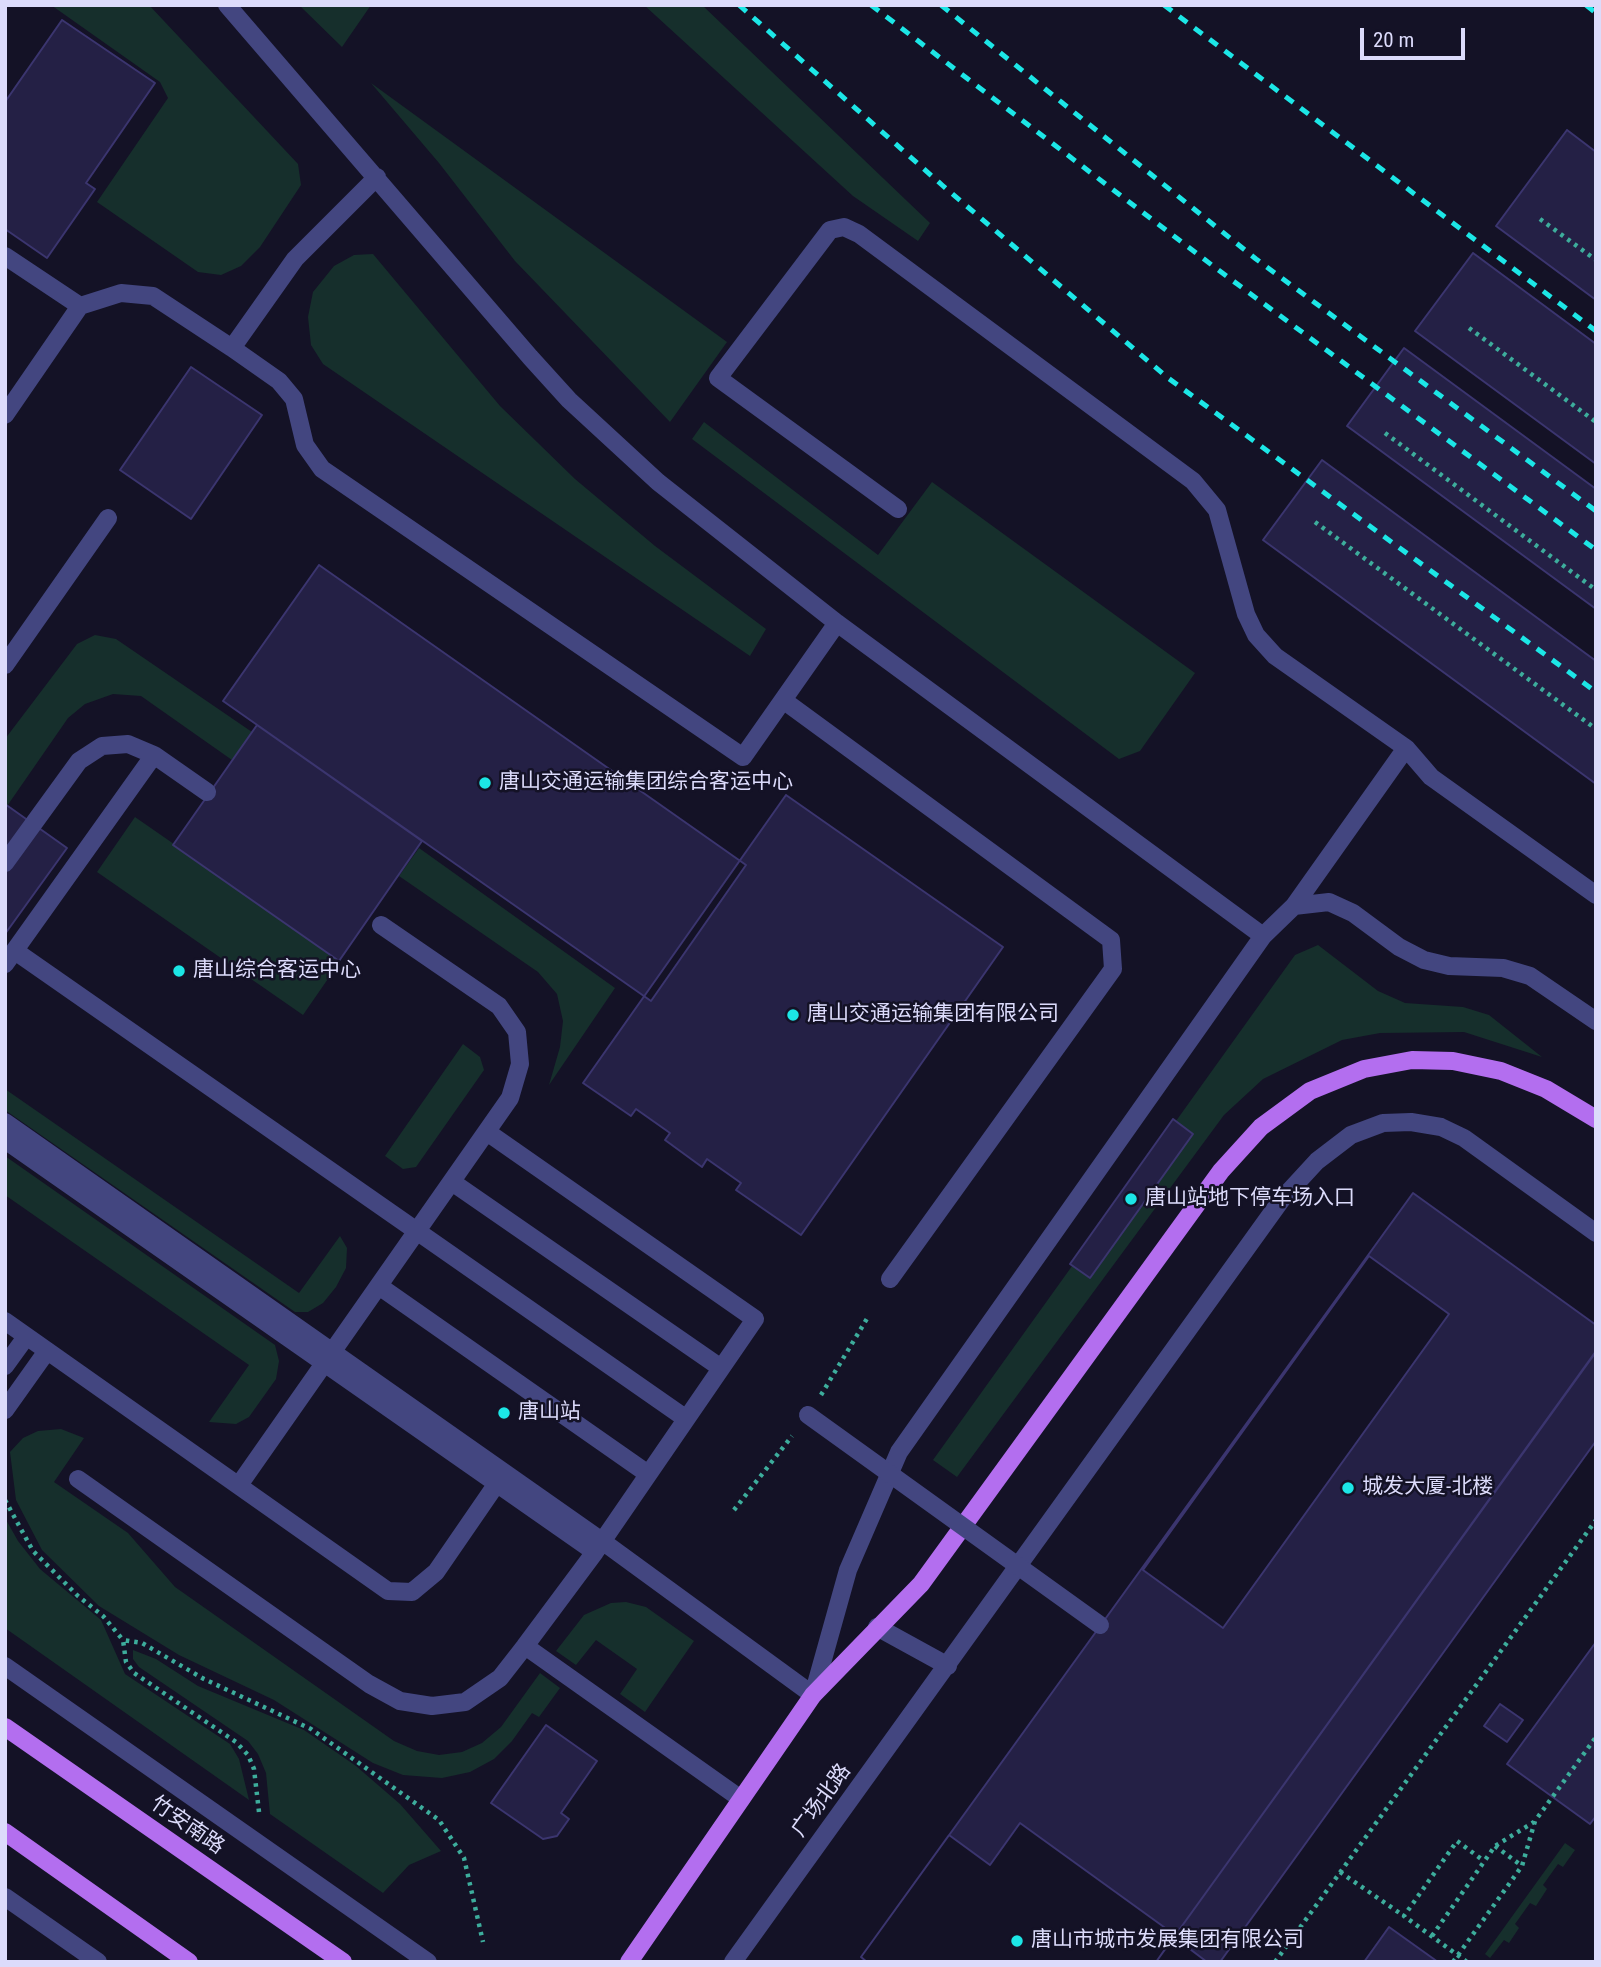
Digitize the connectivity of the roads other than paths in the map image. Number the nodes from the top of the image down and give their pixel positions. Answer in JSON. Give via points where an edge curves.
{"nodes":[{"id":1,"x":227,"y":5,"type":"edge"},
{"id":2,"x":377,"y":177,"type":"junction"},
{"id":3,"x":5,"y":256,"type":"edge"},
{"id":4,"x":80,"y":306,"type":"junction"},
{"id":5,"x":232,"y":348,"type":"junction"},
{"id":6,"x":5,"y":415,"type":"edge"},
{"id":7,"x":898,"y":509,"type":"dead end"},
{"id":8,"x":108,"y":518,"type":"dead end"},
{"id":9,"x":837,"y":623,"type":"junction"},
{"id":10,"x":5,"y":665,"type":"edge"},
{"id":11,"x":783,"y":700,"type":"junction"},
{"id":12,"x":1406,"y":748,"type":"junction"},
{"id":13,"x":153,"y":755,"type":"junction"},
{"id":14,"x":207,"y":792,"type":"dead end"},
{"id":15,"x":5,"y":863,"type":"edge"},
{"id":16,"x":1596,"y":895,"type":"edge"},
{"id":17,"x":1294,"y":906,"type":"junction"},
{"id":18,"x":381,"y":925,"type":"dead end"},
{"id":19,"x":1263,"y":936,"type":"junction"},
{"id":20,"x":10,"y":957,"type":"edge"},
{"id":21,"x":1596,"y":1021,"type":"edge"},
{"id":22,"x":1596,"y":1119,"type":"edge"},
{"id":23,"x":5,"y":1122,"type":"edge"},
{"id":24,"x":487,"y":1132,"type":"junction"},
{"id":25,"x":5,"y":1140,"type":"edge"},
{"id":26,"x":452,"y":1182,"type":"junction"},
{"id":27,"x":416,"y":1232,"type":"junction"},
{"id":28,"x":1596,"y":1233,"type":"edge"},
{"id":29,"x":890,"y":1279,"type":"dead end"},
{"id":30,"x":379,"y":1286,"type":"junction"},
{"id":31,"x":5,"y":1321,"type":"edge"},
{"id":32,"x":26,"y":1337,"type":"junction"},
{"id":33,"x":47,"y":1351,"type":"junction"},
{"id":34,"x":328,"y":1357,"type":"junction"},
{"id":35,"x":5,"y":1366,"type":"edge"},
{"id":36,"x":721,"y":1368,"type":"junction"},
{"id":37,"x":5,"y":1410,"type":"edge"},
{"id":38,"x":808,"y":1415,"type":"dead end"},
{"id":39,"x":685,"y":1418,"type":"junction"},
{"id":40,"x":648,"y":1474,"type":"junction"},
{"id":41,"x":501,"y":1478,"type":"junction"},
{"id":42,"x":78,"y":1479,"type":"dead end"},
{"id":43,"x":239,"y":1485,"type":"junction"},
{"id":44,"x":599,"y":1546,"type":"junction"},
{"id":45,"x":1100,"y":1625,"type":"dead end"},
{"id":46,"x":877,"y":1627,"type":"junction"},
{"id":47,"x":524,"y":1646,"type":"junction"},
{"id":48,"x":948,"y":1666,"type":"junction"},
{"id":49,"x":5,"y":1667,"type":"edge"},
{"id":50,"x":813,"y":1695,"type":"junction"},
{"id":51,"x":5,"y":1727,"type":"edge"},
{"id":52,"x":741,"y":1799,"type":"junction"},
{"id":53,"x":5,"y":1832,"type":"edge"},
{"id":54,"x":5,"y":1897,"type":"edge"},
{"id":55,"x":98,"y":1962,"type":"edge"},
{"id":56,"x":189,"y":1962,"type":"edge"},
{"id":57,"x":342,"y":1962,"type":"edge"},
{"id":58,"x":428,"y":1962,"type":"edge"},
{"id":59,"x":629,"y":1962,"type":"edge"},
{"id":60,"x":733,"y":1962,"type":"edge"}],
"edges":[{"from":1,"to":2,"type":"street"},
{"from":2,"to":5,"type":"street","via":[[295,259]]},
{"from":2,"to":9,"type":"street","via":[[569,400],[702,519]]},
{"from":3,"to":4,"type":"street"},
{"from":4,"to":5,"type":"street","via":[[121,293],[153,296]]},
{"from":4,"to":6,"type":"street"},
{"from":5,"to":11,"type":"street","via":[[279,381],[294,398],[305,445],[321,469],[743,757]]},
{"from":7,"to":12,"type":"street","via":[[718,378],[830,230],[844,228],[859,234],[1193,481],[1217,510],[1256,635],[1275,656]]},
{"from":8,"to":10,"type":"street"},
{"from":9,"to":11,"type":"street"},
{"from":9,"to":19,"type":"street"},
{"from":11,"to":29,"type":"street","via":[[1111,940],[1113,969]]},
{"from":12,"to":16,"type":"street","via":[[1431,777]]},
{"from":12,"to":17,"type":"street"},
{"from":13,"to":14,"type":"street"},
{"from":13,"to":15,"type":"street","via":[[128,744],[102,746],[79,761]]},
{"from":13,"to":20,"type":"street"},
{"from":17,"to":19,"type":"street"},
{"from":17,"to":21,"type":"street","via":[[1329,902],[1424,960],[1503,968],[1530,976]]},
{"from":18,"to":24,"type":"street","via":[[499,1006],[517,1032],[520,1064],[510,1098]]},
{"from":19,"to":50,"type":"street","via":[[899,1452],[848,1570]]},
{"from":20,"to":27,"type":"street"},
{"from":22,"to":46,"type":"main road","via":[[1546,1089],[1453,1061],[1412,1060],[1364,1069],[1310,1091],[1261,1127],[1221,1171],[921,1584]]},
{"from":23,"to":34,"type":"street"},
{"from":24,"to":26,"type":"street"},
{"from":24,"to":36,"type":"street","via":[[755,1319]]},
{"from":25,"to":34,"type":"street"},
{"from":26,"to":27,"type":"street"},
{"from":26,"to":36,"type":"street"},
{"from":27,"to":30,"type":"street"},
{"from":27,"to":39,"type":"street"},
{"from":28,"to":48,"type":"street","name":"广场北路","via":[[1464,1138],[1441,1127],[1383,1123],[1351,1135],[1317,1161],[1282,1199]]},
{"from":30,"to":34,"type":"street"},
{"from":30,"to":40,"type":"street"},
{"from":31,"to":32,"type":"street"},
{"from":32,"to":33,"type":"street"},
{"from":32,"to":35,"type":"street"},
{"from":33,"to":37,"type":"street"},
{"from":33,"to":43,"type":"street"},
{"from":34,"to":41,"type":"street"},
{"from":34,"to":43,"type":"street"},
{"from":36,"to":39,"type":"street"},
{"from":38,"to":45,"type":"street","bridge":true},
{"from":39,"to":40,"type":"street"},
{"from":40,"to":44,"type":"street"},
{"from":41,"to":43,"type":"street","via":[[436,1572],[412,1592],[388,1591]]},
{"from":41,"to":44,"type":"street"},
{"from":42,"to":47,"type":"street","via":[[369,1684],[400,1701],[432,1706],[466,1702],[500,1678]]},
{"from":44,"to":47,"type":"street"},
{"from":44,"to":50,"type":"street"},
{"from":46,"to":48,"type":"street"},
{"from":46,"to":50,"type":"main road"},
{"from":47,"to":52,"type":"street"},
{"from":48,"to":60,"type":"street","name":"广场北路"},
{"from":49,"to":58,"type":"street"},
{"from":50,"to":52,"type":"main road"},
{"from":51,"to":57,"type":"main road","name":"竹安南路"},
{"from":52,"to":59,"type":"main road"},
{"from":53,"to":56,"type":"main road"},
{"from":54,"to":55,"type":"street"}]}
